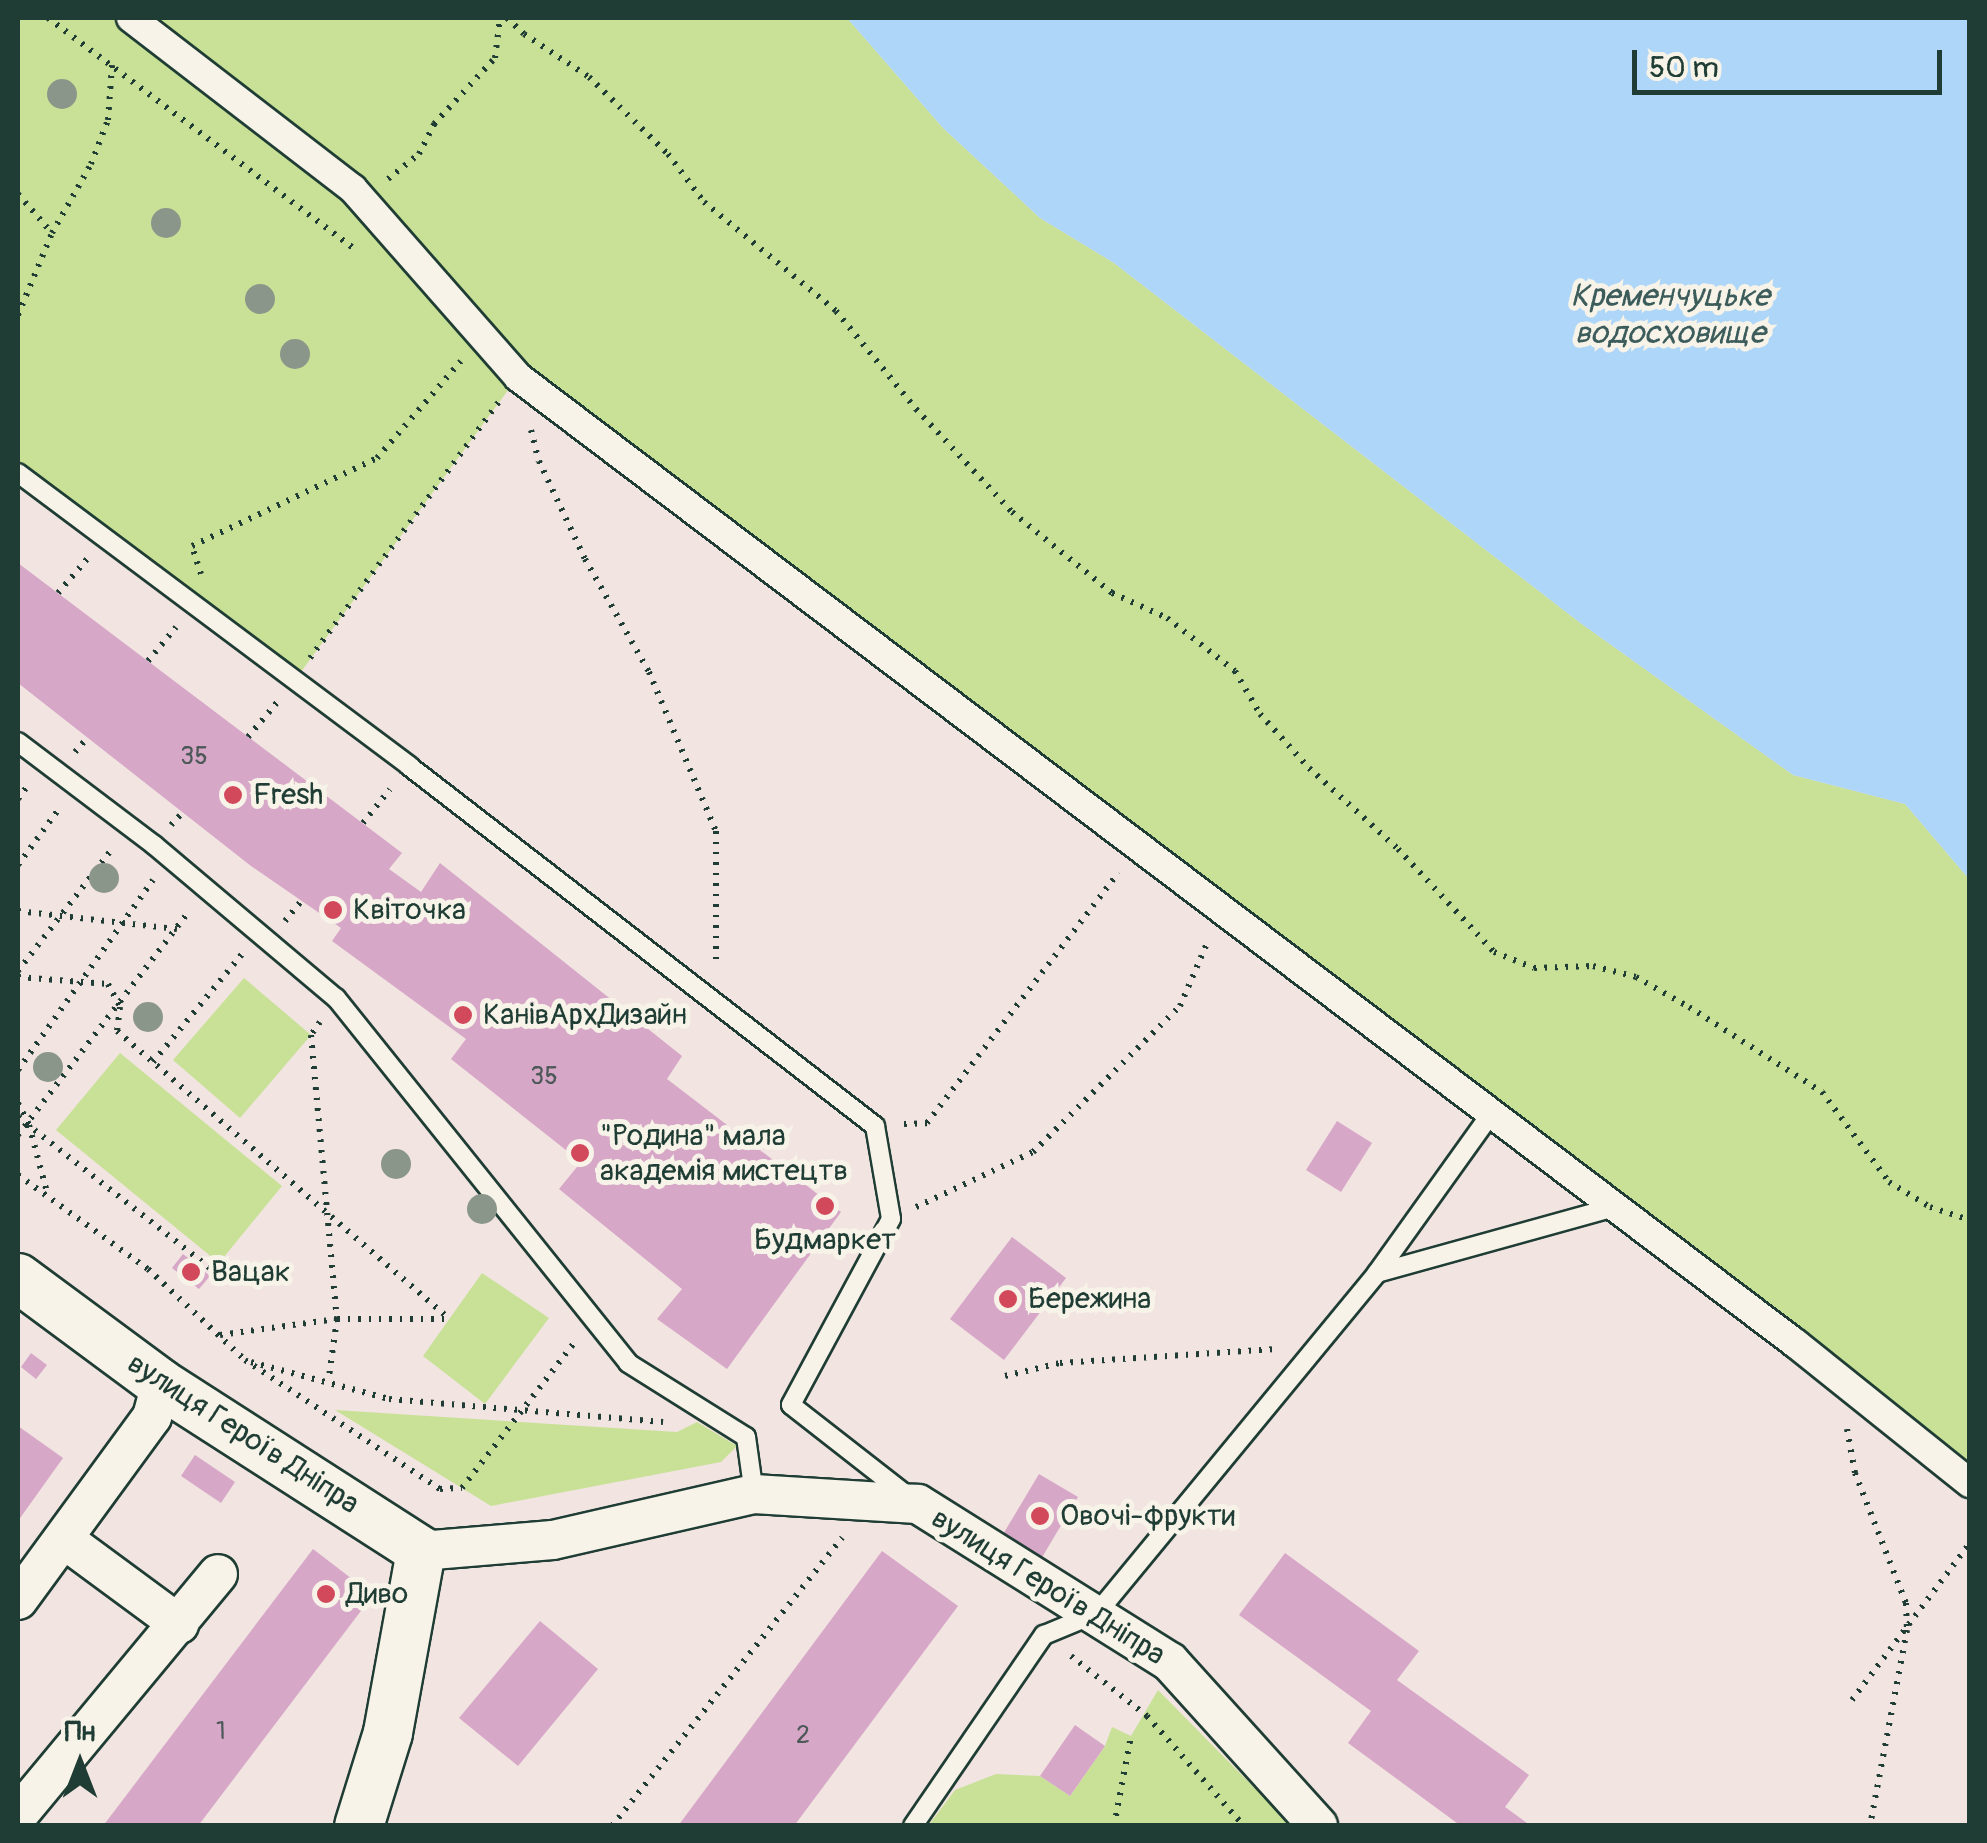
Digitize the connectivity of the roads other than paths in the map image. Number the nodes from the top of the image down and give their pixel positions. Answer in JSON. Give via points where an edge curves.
{"nodes":[{"id":1,"x":131,"y":18,"type":"edge"},
{"id":2,"x":18,"y":473,"type":"edge"},
{"id":3,"x":18,"y":742,"type":"edge"},
{"id":4,"x":1491,"y":1114,"type":"junction"},
{"id":5,"x":1611,"y":1208,"type":"junction"},
{"id":6,"x":1377,"y":1273,"type":"junction"},
{"id":7,"x":18,"y":1278,"type":"edge"},
{"id":8,"x":161,"y":1384,"type":"junction"},
{"id":9,"x":1970,"y":1483,"type":"edge"},
{"id":10,"x":754,"y":1494,"type":"junction"},
{"id":11,"x":918,"y":1504,"type":"junction"},
{"id":12,"x":64,"y":1540,"type":"junction"},
{"id":13,"x":421,"y":1551,"type":"junction"},
{"id":14,"x":218,"y":1574,"type":"dead end"},
{"id":15,"x":18,"y":1600,"type":"edge"},
{"id":16,"x":1097,"y":1613,"type":"junction"},
{"id":17,"x":179,"y":1624,"type":"junction"},
{"id":18,"x":18,"y":1815,"type":"edge"},
{"id":19,"x":359,"y":1826,"type":"edge"},
{"id":20,"x":913,"y":1826,"type":"edge"},
{"id":21,"x":1318,"y":1826,"type":"edge"}],
"edges":[{"from":1,"to":4,"type":"street","via":[[353,188],[518,378]]},
{"from":2,"to":11,"type":"lane","via":[[876,1126],[891,1219],[791,1405]]},
{"from":3,"to":10,"type":"lane","via":[[336,998],[628,1363],[746,1437]]},
{"from":4,"to":5,"type":"street"},
{"from":4,"to":6,"type":"lane"},
{"from":5,"to":6,"type":"lane"},
{"from":5,"to":9,"type":"street"},
{"from":6,"to":16,"type":"lane"},
{"from":7,"to":8,"type":"street","name":"вулиця Героїв Дніпра"},
{"from":8,"to":12,"type":"street","via":[[152,1417]]},
{"from":8,"to":13,"type":"street","name":"вулиця Героїв Дніпра"},
{"from":10,"to":11,"type":"street","name":"вулиця Героїв Дніпра"},
{"from":10,"to":13,"type":"street","name":"вулиця Героїв Дніпра","via":[[553,1540]]},
{"from":11,"to":16,"type":"street","name":"вулиця Героїв Дніпра"},
{"from":12,"to":15,"type":"street"},
{"from":12,"to":17,"type":"street"},
{"from":13,"to":19,"type":"street","via":[[388,1733]]},
{"from":14,"to":17,"type":"street"},
{"from":16,"to":20,"type":"lane","via":[[1044,1634]]},
{"from":16,"to":21,"type":"street","name":"вулиця Героїв Дніпра","via":[[1170,1662]]},
{"from":17,"to":18,"type":"street"}]}
